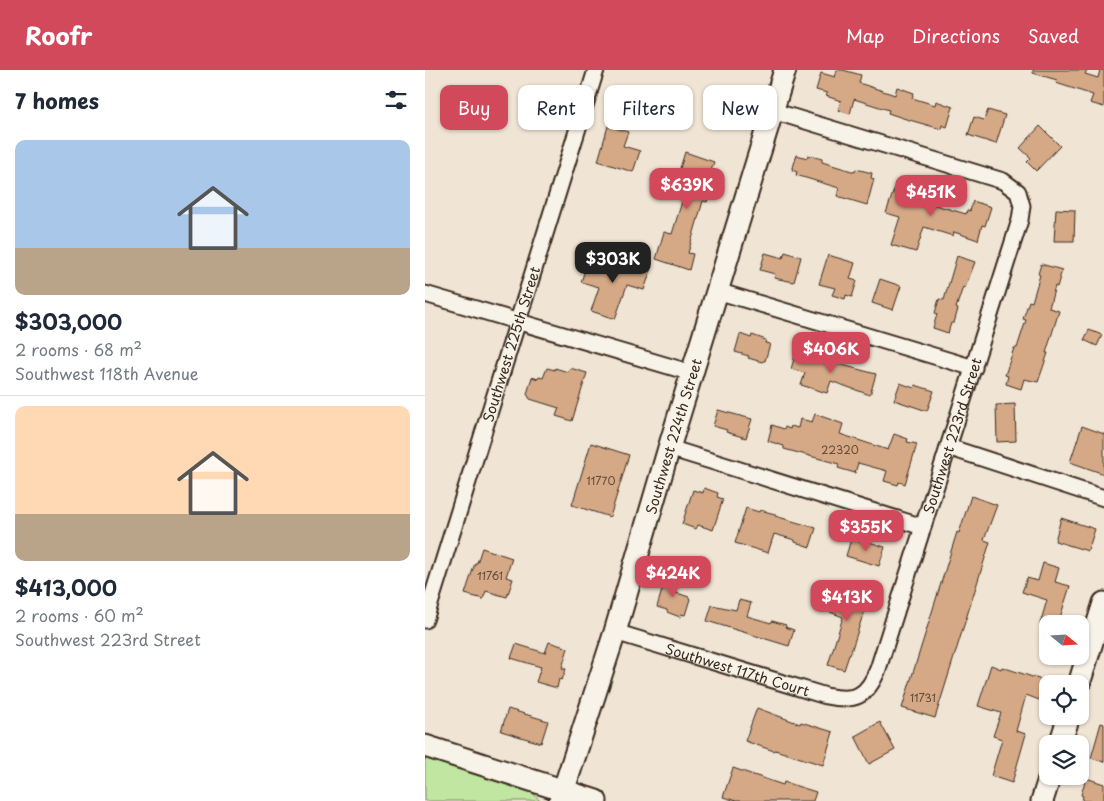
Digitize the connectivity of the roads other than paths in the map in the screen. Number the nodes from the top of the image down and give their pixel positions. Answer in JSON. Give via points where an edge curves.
{"nodes":[{"id":1,"x":596,"y":70,"type":"edge"},
{"id":2,"x":785,"y":70,"type":"edge"},
{"id":3,"x":777,"y":97,"type":"edge"},
{"id":4,"x":777,"y":112,"type":"edge"},
{"id":5,"x":767,"y":130,"type":"edge"},
{"id":6,"x":717,"y":291,"type":"junction"},
{"id":7,"x":425,"y":294,"type":"edge"},
{"id":8,"x":518,"y":322,"type":"junction"},
{"id":9,"x":974,"y":368,"type":"junction"},
{"id":10,"x":692,"y":373,"type":"junction"},
{"id":11,"x":948,"y":447,"type":"junction"},
{"id":12,"x":669,"y":448,"type":"junction"},
{"id":13,"x":1104,"y":498,"type":"edge"},
{"id":14,"x":923,"y":527,"type":"junction"},
{"id":15,"x":1104,"y":603,"type":"edge"},
{"id":16,"x":425,"y":620,"type":"edge"},
{"id":17,"x":615,"y":632,"type":"junction"},
{"id":18,"x":1082,"y":675,"type":"edge"},
{"id":19,"x":860,"y":696,"type":"joint"},
{"id":20,"x":425,"y":746,"type":"edge"},
{"id":21,"x":1047,"y":785,"type":"edge"},
{"id":22,"x":562,"y":796,"type":"edge"},
{"id":23,"x":597,"y":801,"type":"edge"},
{"id":24,"x":1042,"y":801,"type":"edge"}],
"edges":[{"from":1,"to":8,"type":"street","name":"Southwest 225th Street"},
{"from":2,"to":3,"type":"street","name":"Southwest 224th Street"},
{"from":4,"to":9,"type":"street","name":"Southwest 223rd Street","via":[[998,179],[1018,192],[1022,213]]},
{"from":5,"to":6,"type":"street","name":"Southwest 224th Street"},
{"from":6,"to":9,"type":"street"},
{"from":6,"to":10,"type":"street","name":"Southwest 224th Street"},
{"from":7,"to":8,"type":"street"},
{"from":8,"to":10,"type":"street"},
{"from":8,"to":16,"type":"street","name":"Southwest 225th Street"},
{"from":9,"to":11,"type":"street","name":"Southwest 223rd Street"},
{"from":10,"to":12,"type":"street","name":"Southwest 224th Street"},
{"from":11,"to":13,"type":"street"},
{"from":11,"to":14,"type":"street","name":"Southwest 223rd Street"},
{"from":12,"to":14,"type":"street"},
{"from":12,"to":17,"type":"street","name":"Southwest 224th Street"},
{"from":14,"to":19,"type":"street","name":"Southwest 223rd Street","via":[[879,669]]},
{"from":15,"to":18,"type":"street"},
{"from":17,"to":19,"type":"street","name":"Southwest 117th Court","via":[[826,696]]},
{"from":17,"to":22,"type":"street","name":"Southwest 224th Street"},
{"from":20,"to":22,"type":"street","via":[[502,769]]},
{"from":21,"to":24,"type":"street"},
{"from":22,"to":23,"type":"street"}]}
